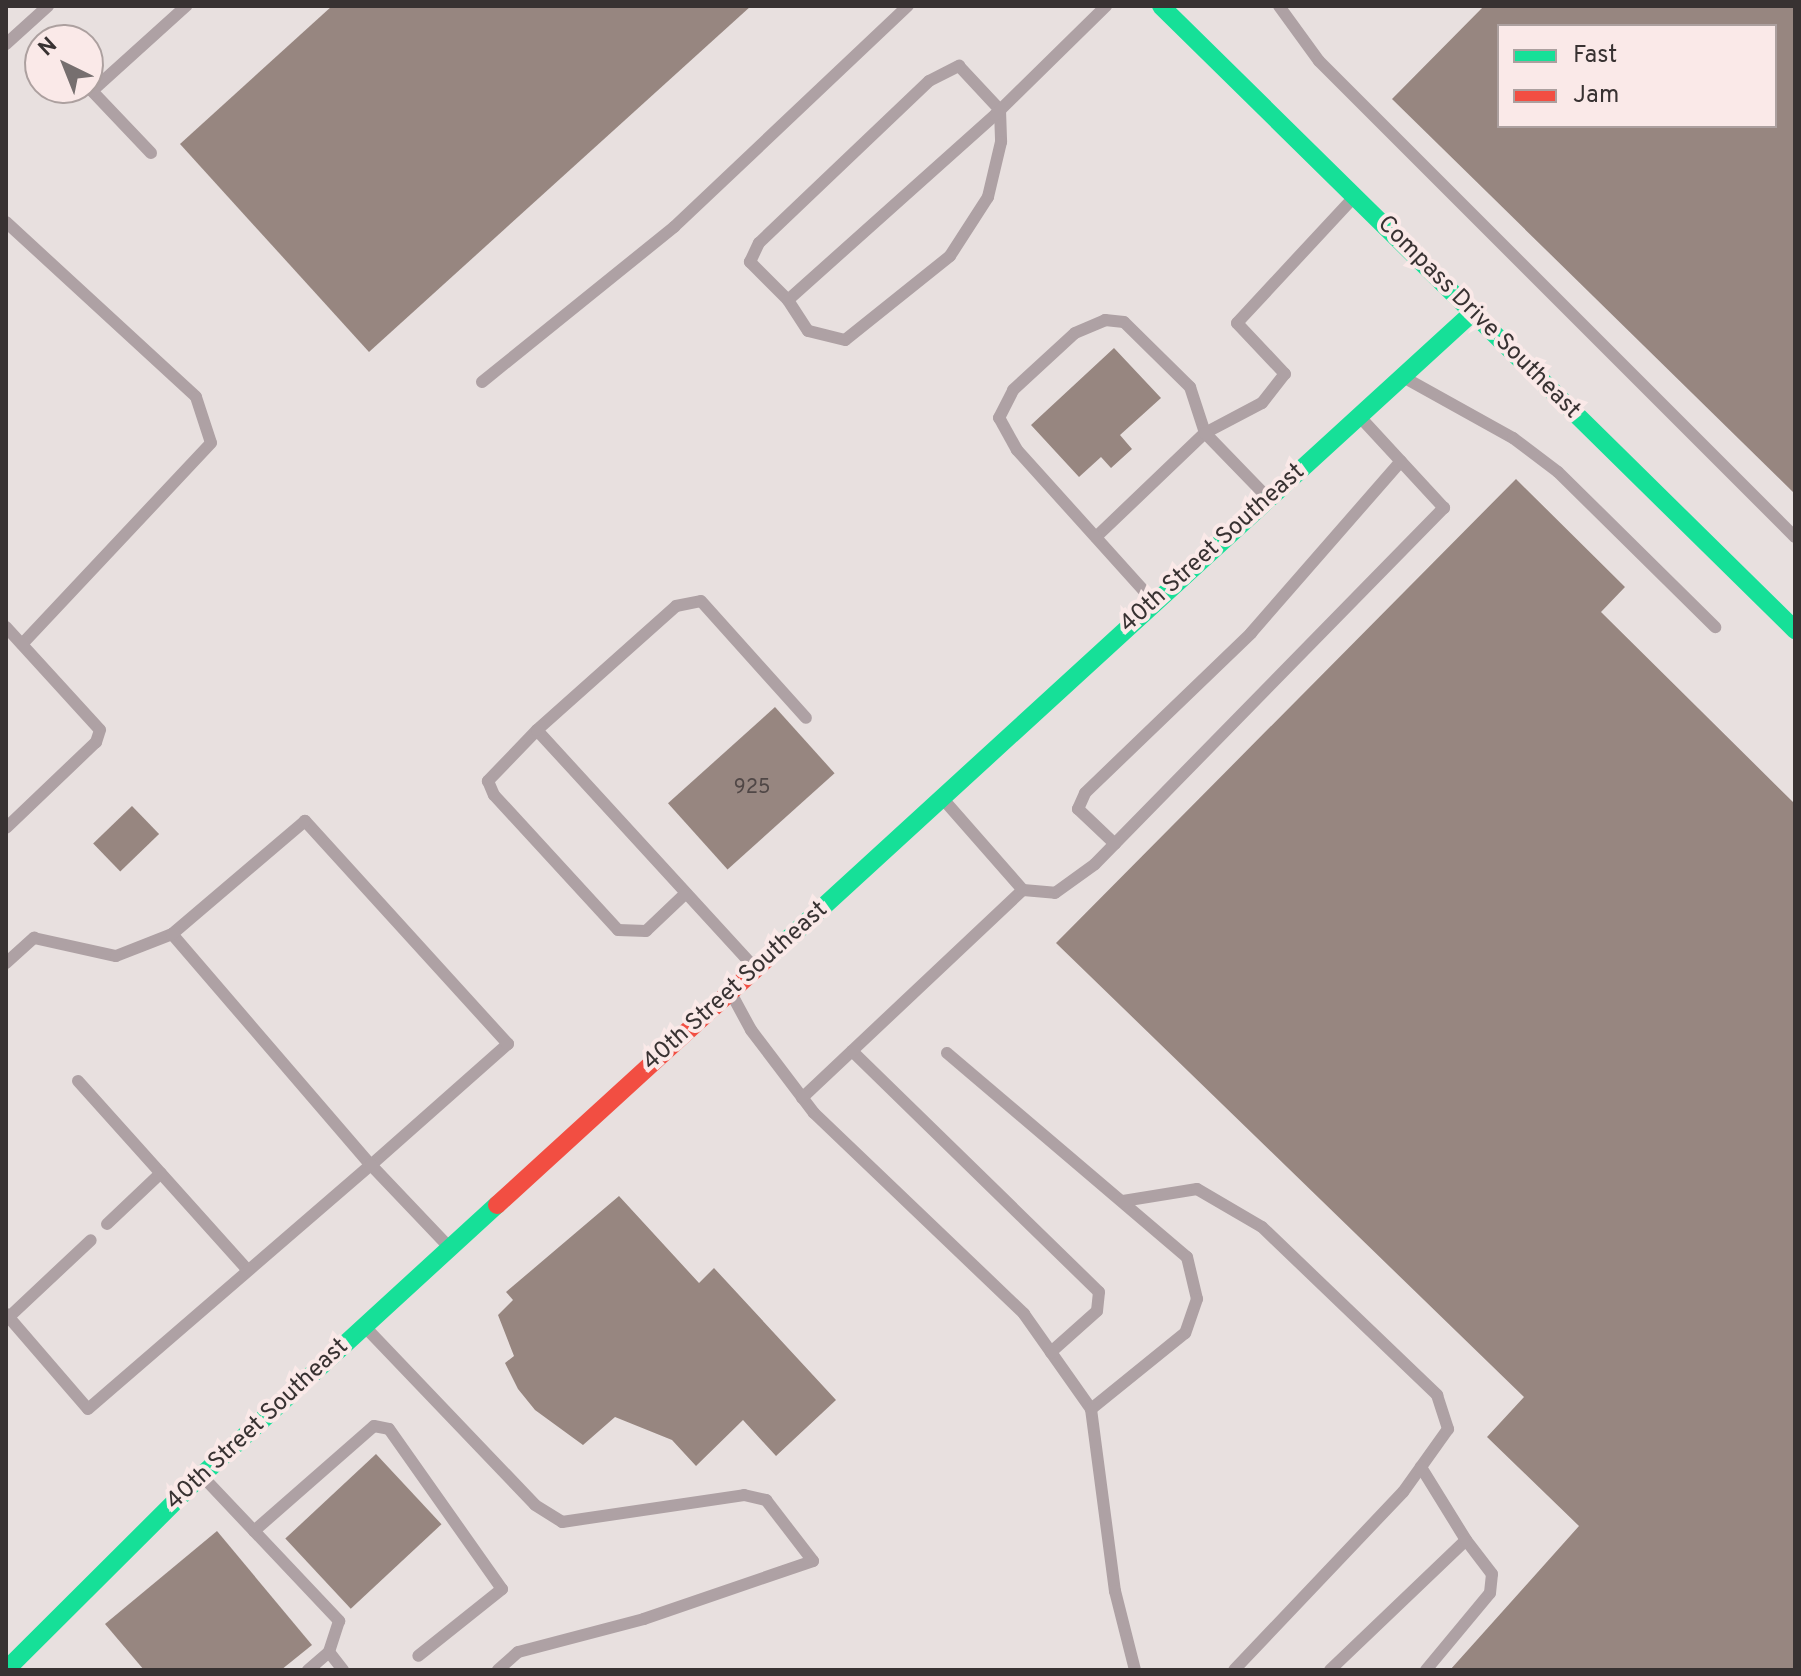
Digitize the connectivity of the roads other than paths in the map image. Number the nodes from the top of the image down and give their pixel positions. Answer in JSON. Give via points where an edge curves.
{"nodes":[{"id":1,"x":48,"y":6,"type":"edge"},
{"id":2,"x":186,"y":6,"type":"edge"},
{"id":3,"x":908,"y":6,"type":"edge"},
{"id":4,"x":1106,"y":6,"type":"edge"},
{"id":5,"x":1161,"y":6,"type":"edge"},
{"id":6,"x":1279,"y":6,"type":"edge"},
{"id":7,"x":6,"y":44,"type":"edge"},
{"id":8,"x":1000,"y":110,"type":"junction"},
{"id":9,"x":151,"y":153,"type":"dead end"},
{"id":10,"x":1355,"y":196,"type":"junction"},
{"id":11,"x":6,"y":222,"type":"edge"},
{"id":12,"x":788,"y":300,"type":"junction"},
{"id":13,"x":1473,"y":312,"type":"junction"},
{"id":14,"x":1402,"y":376,"type":"junction"},
{"id":15,"x":482,"y":382,"type":"dead end"},
{"id":16,"x":1359,"y":416,"type":"junction"},
{"id":17,"x":1205,"y":433,"type":"junction"},
{"id":18,"x":1401,"y":461,"type":"junction"},
{"id":19,"x":1268,"y":498,"type":"junction"},
{"id":20,"x":1096,"y":537,"type":"junction"},
{"id":21,"x":1795,"y":537,"type":"edge"},
{"id":22,"x":1154,"y":602,"type":"junction"},
{"id":23,"x":6,"y":627,"type":"edge"},
{"id":24,"x":1715,"y":627,"type":"dead end"},
{"id":25,"x":1795,"y":630,"type":"edge"},
{"id":26,"x":22,"y":644,"type":"junction"},
{"id":27,"x":806,"y":718,"type":"dead end"},
{"id":28,"x":537,"y":730,"type":"junction"},
{"id":29,"x":942,"y":798,"type":"junction"},
{"id":30,"x":6,"y":828,"type":"edge"},
{"id":31,"x":1115,"y":844,"type":"junction"},
{"id":32,"x":1023,"y":890,"type":"junction"},
{"id":33,"x":686,"y":893,"type":"junction"},
{"id":34,"x":172,"y":934,"type":"junction"},
{"id":35,"x":6,"y":963,"type":"edge"},
{"id":36,"x":756,"y":970,"type":"junction"},
{"id":37,"x":730,"y":992,"type":"junction"},
{"id":38,"x":852,"y":1051,"type":"junction"},
{"id":39,"x":947,"y":1053,"type":"dead end"},
{"id":40,"x":78,"y":1081,"type":"dead end"},
{"id":41,"x":802,"y":1098,"type":"junction"},
{"id":42,"x":371,"y":1165,"type":"junction"},
{"id":43,"x":161,"y":1173,"type":"junction"},
{"id":44,"x":1123,"y":1201,"type":"junction"},
{"id":45,"x":107,"y":1224,"type":"dead end"},
{"id":46,"x":91,"y":1240,"type":"dead end"},
{"id":47,"x":450,"y":1249,"type":"junction"},
{"id":48,"x":246,"y":1268,"type":"junction"},
{"id":49,"x":7,"y":1315,"type":"edge"},
{"id":50,"x":364,"y":1327,"type":"junction"},
{"id":51,"x":1051,"y":1352,"type":"junction"},
{"id":52,"x":1091,"y":1409,"type":"junction"},
{"id":53,"x":1421,"y":1467,"type":"junction"},
{"id":54,"x":201,"y":1476,"type":"junction"},
{"id":55,"x":254,"y":1531,"type":"junction"},
{"id":56,"x":1466,"y":1540,"type":"junction"},
{"id":57,"x":329,"y":1652,"type":"junction"},
{"id":58,"x":418,"y":1656,"type":"dead end"},
{"id":59,"x":6,"y":1670,"type":"edge"},
{"id":60,"x":308,"y":1670,"type":"edge"},
{"id":61,"x":343,"y":1670,"type":"edge"},
{"id":62,"x":498,"y":1670,"type":"edge"},
{"id":63,"x":1135,"y":1670,"type":"edge"},
{"id":64,"x":1234,"y":1670,"type":"edge"},
{"id":65,"x":1330,"y":1670,"type":"edge"},
{"id":66,"x":1426,"y":1670,"type":"edge"}],
"edges":[{"from":1,"to":7,"type":"lane"},
{"from":2,"to":9,"type":"lane","via":[[92,91]]},
{"from":3,"to":15,"type":"lane","via":[[674,227]]},
{"from":4,"to":8,"type":"lane"},
{"from":5,"to":10,"type":"street","name":"Compass Drive Southeast"},
{"from":6,"to":21,"type":"lane","via":[[1319,61]]},
{"from":8,"to":12,"type":"lane"},
{"from":8,"to":12,"type":"lane","via":[[1001,142],[988,197],[950,256],[845,340],[808,331]]},
{"from":8,"to":12,"type":"lane","via":[[959,66],[929,81],[759,243],[750,262]]},
{"from":10,"to":13,"type":"street","name":"Compass Drive Southeast"},
{"from":10,"to":17,"type":"lane","via":[[1237,323],[1285,374],[1262,403]]},
{"from":11,"to":26,"type":"lane","via":[[196,397],[211,443]]},
{"from":13,"to":14,"type":"street","name":"40th Street Southeast"},
{"from":13,"to":25,"type":"street","name":"Compass Drive Southeast"},
{"from":14,"to":16,"type":"street","name":"40th Street Southeast"},
{"from":14,"to":24,"type":"lane","via":[[1513,438],[1558,472]]},
{"from":16,"to":18,"type":"lane"},
{"from":16,"to":19,"type":"street","name":"40th Street Southeast"},
{"from":17,"to":19,"type":"lane"},
{"from":17,"to":20,"type":"lane"},
{"from":17,"to":20,"type":"lane","via":[[1190,387],[1124,322],[1105,320],[1075,333],[1013,390],[999,418],[1005,435]]},
{"from":18,"to":31,"type":"lane","via":[[1251,633],[1085,793],[1078,809]]},
{"from":18,"to":31,"type":"lane","via":[[1444,508]]},
{"from":19,"to":22,"type":"street","name":"40th Street Southeast"},
{"from":20,"to":22,"type":"lane"},
{"from":22,"to":29,"type":"street","name":"40th Street Southeast"},
{"from":23,"to":26,"type":"lane"},
{"from":26,"to":30,"type":"lane","via":[[100,730],[96,742]]},
{"from":27,"to":28,"type":"lane","via":[[701,601],[676,606]]},
{"from":28,"to":33,"type":"lane"},
{"from":28,"to":33,"type":"lane","via":[[488,781],[494,795],[608,919],[631,934],[646,931]]},
{"from":29,"to":32,"type":"lane"},
{"from":29,"to":36,"type":"street","name":"40th Street Southeast"},
{"from":31,"to":32,"type":"lane","via":[[1055,893]]},
{"from":32,"to":38,"type":"lane"},
{"from":33,"to":36,"type":"lane"},
{"from":34,"to":35,"type":"lane","via":[[116,956],[34,938]]},
{"from":34,"to":42,"type":"lane"},
{"from":34,"to":42,"type":"lane","via":[[305,821],[508,1044]]},
{"from":36,"to":37,"type":"street","name":"40th Street Southeast"},
{"from":37,"to":41,"type":"lane"},
{"from":37,"to":47,"type":"street","name":"40th Street Southeast"},
{"from":38,"to":41,"type":"lane"},
{"from":38,"to":51,"type":"lane","via":[[1099,1292],[1097,1311]]},
{"from":39,"to":44,"type":"lane"},
{"from":40,"to":43,"type":"lane"},
{"from":41,"to":51,"type":"lane","via":[[1024,1314]]},
{"from":42,"to":47,"type":"lane"},
{"from":42,"to":48,"type":"lane"},
{"from":43,"to":45,"type":"lane"},
{"from":43,"to":48,"type":"lane"},
{"from":44,"to":52,"type":"lane","via":[[1187,1257],[1197,1299],[1185,1333]]},
{"from":44,"to":53,"type":"lane","via":[[1197,1189],[1262,1227],[1437,1395],[1448,1429]]},
{"from":46,"to":49,"type":"lane"},
{"from":47,"to":50,"type":"street","name":"40th Street Southeast"},
{"from":48,"to":49,"type":"lane","via":[[88,1409]]},
{"from":50,"to":54,"type":"street","name":"40th Street Southeast"},
{"from":50,"to":62,"type":"lane","via":[[535,1505],[562,1522],[744,1495],[766,1500],[813,1561],[644,1619],[518,1652]]},
{"from":51,"to":52,"type":"lane"},
{"from":52,"to":63,"type":"lane","via":[[1115,1591]]},
{"from":53,"to":56,"type":"lane"},
{"from":53,"to":64,"type":"lane"},
{"from":54,"to":55,"type":"lane"},
{"from":54,"to":59,"type":"street","name":"40th Street Southeast"},
{"from":55,"to":57,"type":"lane","via":[[339,1621]]},
{"from":55,"to":58,"type":"lane","via":[[374,1426],[389,1429],[502,1589]]},
{"from":56,"to":65,"type":"lane"},
{"from":56,"to":66,"type":"lane","via":[[1492,1574],[1490,1593]]},
{"from":57,"to":60,"type":"lane"},
{"from":57,"to":61,"type":"lane"}]}
